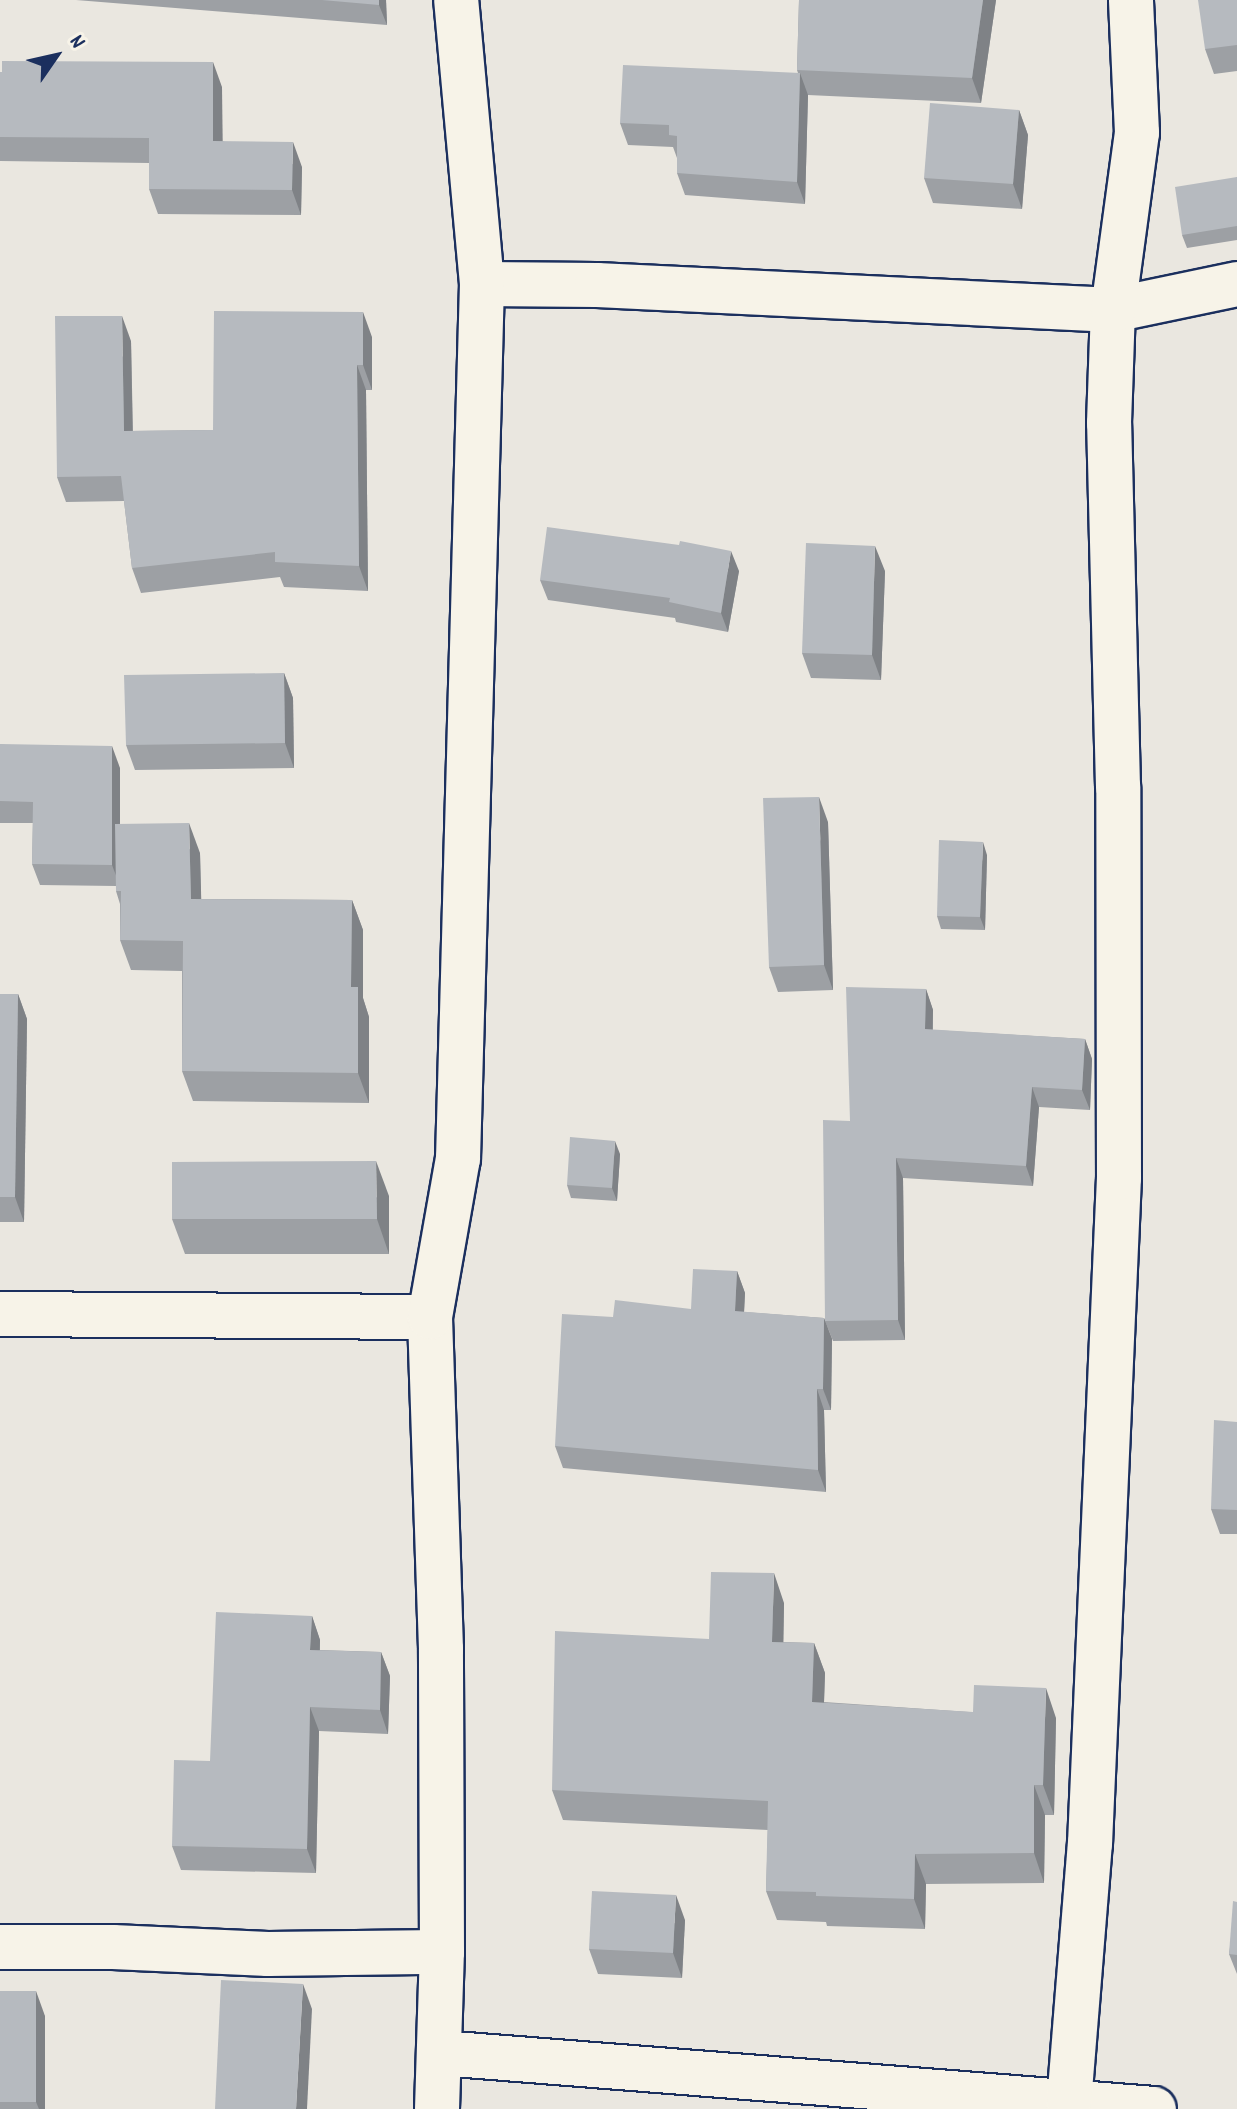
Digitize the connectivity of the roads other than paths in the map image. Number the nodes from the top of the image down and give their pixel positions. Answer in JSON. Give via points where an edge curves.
{"nodes":[{"id":1,"x":456,"y":0,"type":"edge"},
{"id":2,"x":1131,"y":0,"type":"edge"},
{"id":3,"x":482,"y":284,"type":"junction"},
{"id":4,"x":1237,"y":284,"type":"edge"},
{"id":5,"x":1113,"y":310,"type":"junction"},
{"id":6,"x":0,"y":1314,"type":"edge"},
{"id":7,"x":430,"y":1317,"type":"junction"},
{"id":8,"x":0,"y":1947,"type":"edge"},
{"id":9,"x":442,"y":1952,"type":"junction"},
{"id":10,"x":441,"y":2053,"type":"junction"},
{"id":11,"x":1069,"y":2103,"type":"junction"},
{"id":12,"x":437,"y":2109,"type":"edge"},
{"id":13,"x":1154,"y":2109,"type":"edge"}],
"edges":[{"from":1,"to":3,"type":"street"},
{"from":2,"to":5,"type":"street","via":[[1137,133]]},
{"from":3,"to":5,"type":"street"},
{"from":3,"to":7,"type":"street","via":[[458,1159]]},
{"from":4,"to":5,"type":"street"},
{"from":5,"to":11,"type":"street","via":[[1109,423],[1119,865],[1119,1178],[1090,1844]]},
{"from":6,"to":7,"type":"street"},
{"from":7,"to":9,"type":"street","via":[[441,1649]]},
{"from":8,"to":9,"type":"street"},
{"from":9,"to":10,"type":"street"},
{"from":10,"to":11,"type":"street"},
{"from":10,"to":12,"type":"street"},
{"from":11,"to":13,"type":"street"}]}
